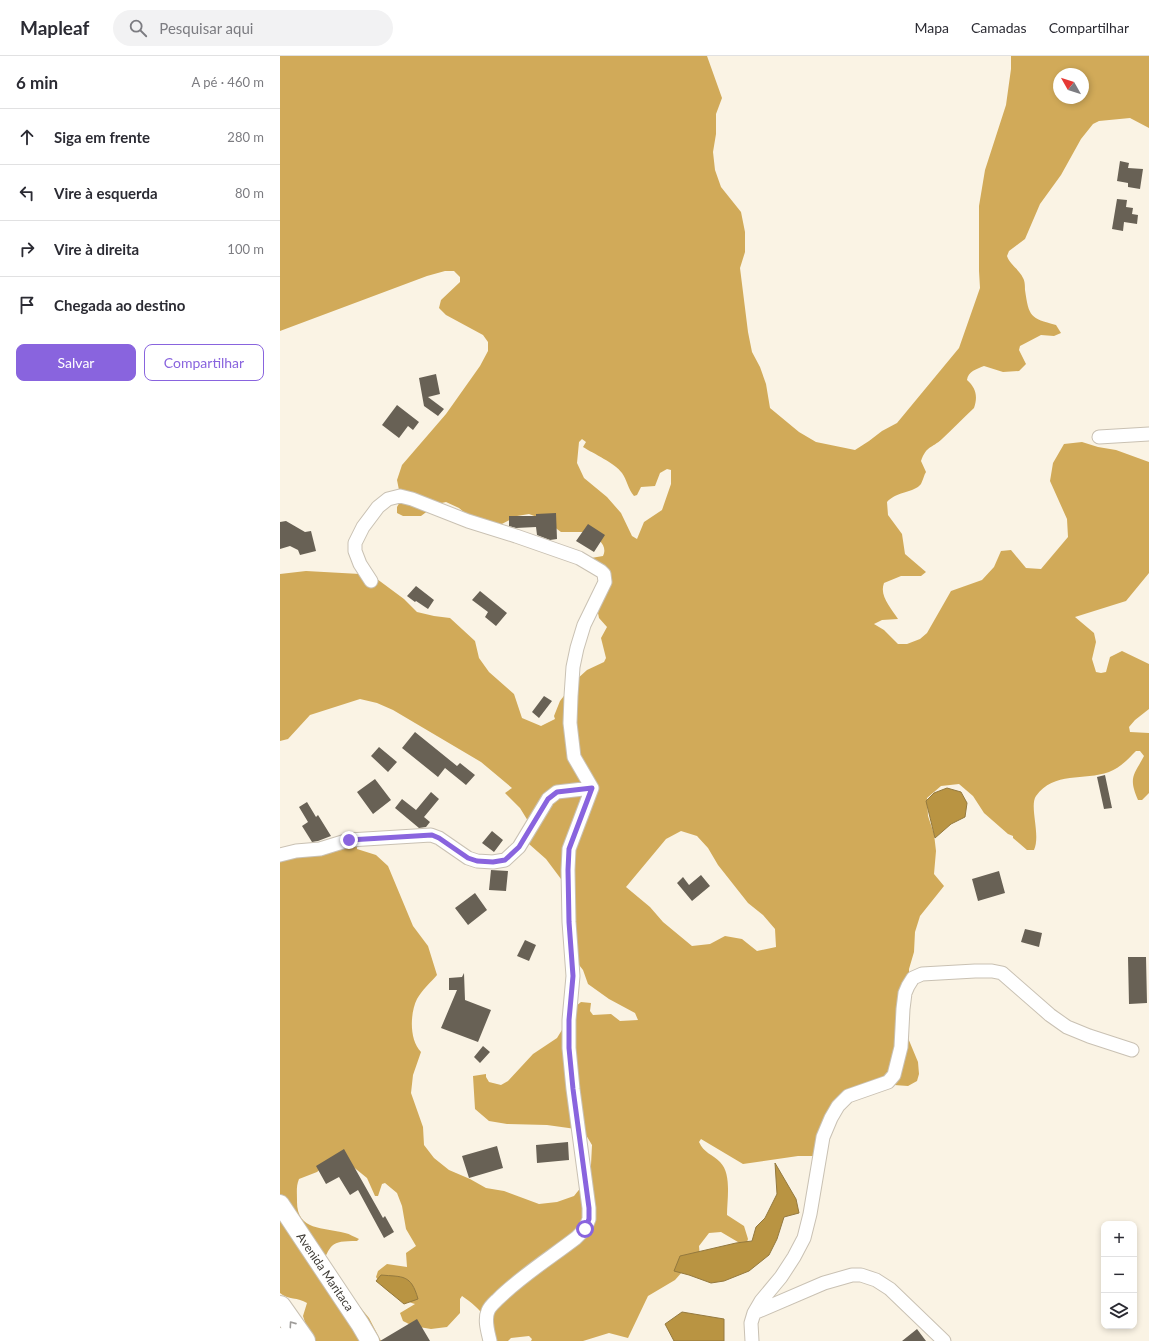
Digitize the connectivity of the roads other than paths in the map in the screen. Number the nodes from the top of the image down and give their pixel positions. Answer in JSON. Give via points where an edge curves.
{"nodes":[{"id":1,"x":1149,"y":434,"type":"edge"},
{"id":2,"x":1099,"y":437,"type":"dead end"},
{"id":3,"x":371,"y":581,"type":"dead end"},
{"id":4,"x":592,"y":788,"type":"junction"},
{"id":5,"x":280,"y":855,"type":"edge"},
{"id":6,"x":1132,"y":1050,"type":"dead end"},
{"id":7,"x":280,"y":1204,"type":"edge"},
{"id":8,"x":280,"y":1307,"type":"edge"},
{"id":9,"x":754,"y":1313,"type":"junction"},
{"id":10,"x":304,"y":1341,"type":"edge"},
{"id":11,"x":370,"y":1341,"type":"edge"},
{"id":12,"x":490,"y":1341,"type":"edge"},
{"id":13,"x":752,"y":1341,"type":"edge"},
{"id":14,"x":944,"y":1341,"type":"edge"}],
"edges":[{"from":1,"to":2,"type":"street"},
{"from":3,"to":4,"type":"street","via":[[360,564],[355,543],[378,507],[388,499],[400,496],[579,558],[601,571],[605,582],[584,625],[577,648],[571,696],[570,723],[574,757]]},
{"from":4,"to":5,"type":"street","via":[[557,792],[548,799],[519,847],[505,860],[493,862],[468,858],[432,835],[349,840],[320,849]]},
{"from":4,"to":12,"type":"street","via":[[569,849],[568,870],[573,976],[569,1048],[589,1219],[585,1229],[576,1238],[508,1290],[488,1310],[486,1319]]},
{"from":6,"to":9,"type":"street","via":[[1067,1027],[997,971],[922,974],[913,978],[905,993],[901,1047],[894,1075],[888,1082],[848,1096],[838,1106],[824,1137],[804,1238],[790,1264]]},
{"from":7,"to":11,"type":"street","name":"Avenida Maritaca"},
{"from":10,"to":8,"type":"highway","one_way":true},
{"from":9,"to":13,"type":"street","via":[[751,1324]]},
{"from":9,"to":14,"type":"street","via":[[824,1283],[861,1275],[876,1280],[890,1289]]}]}
